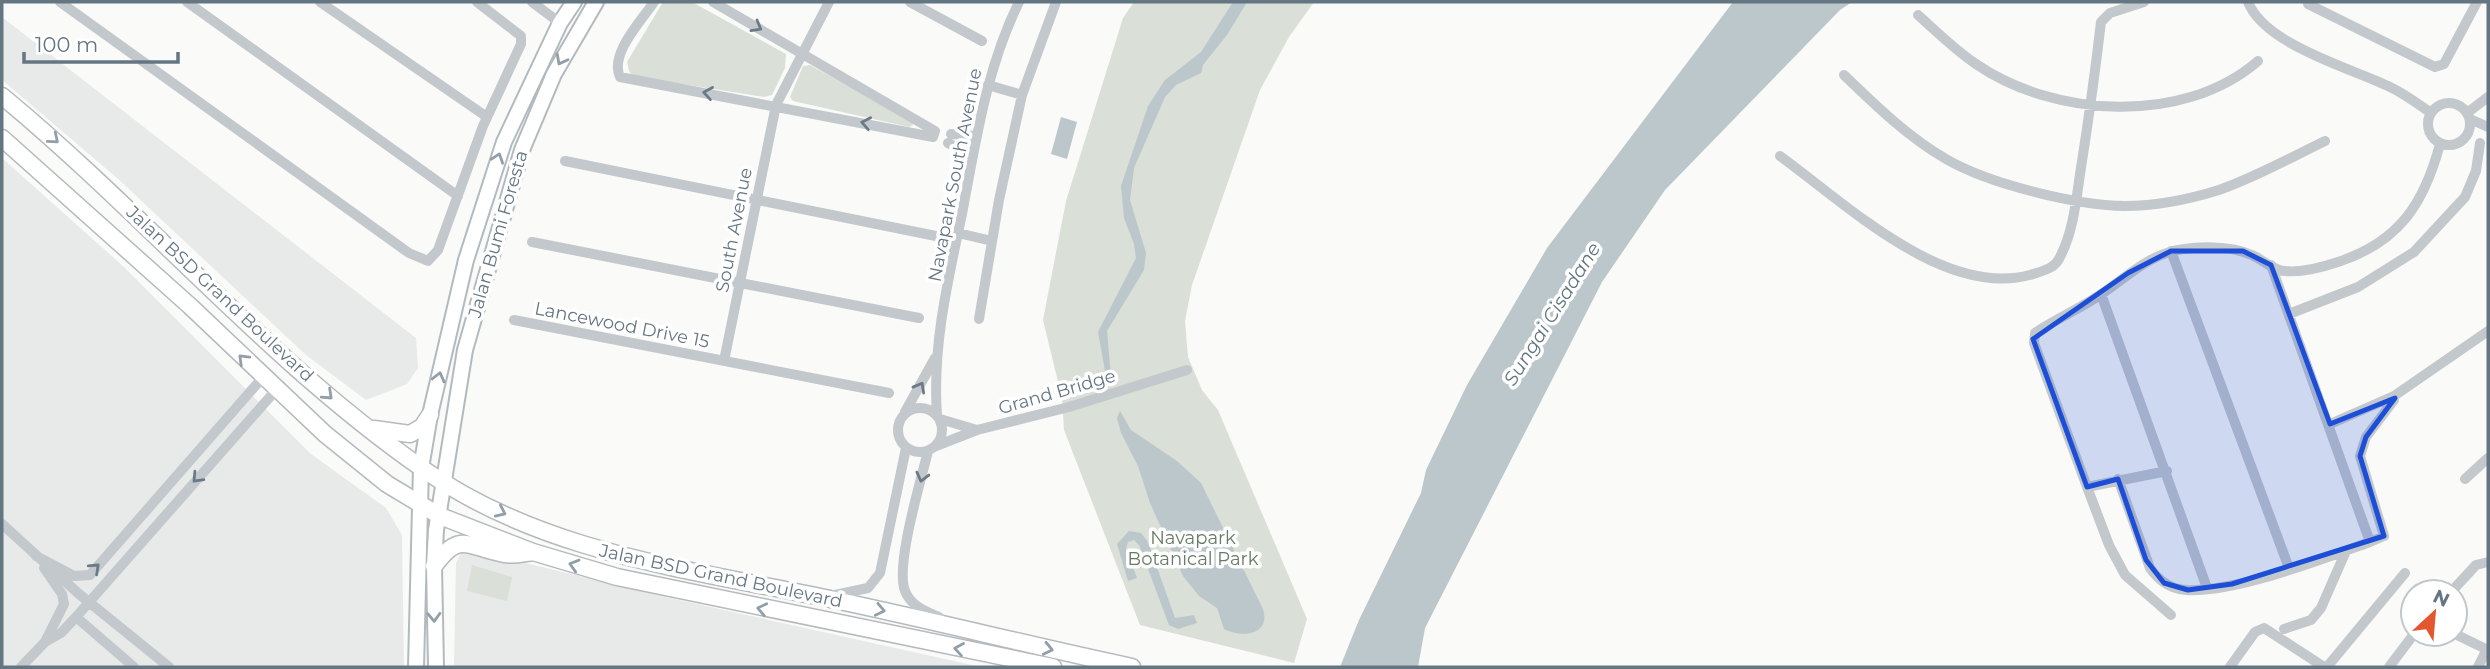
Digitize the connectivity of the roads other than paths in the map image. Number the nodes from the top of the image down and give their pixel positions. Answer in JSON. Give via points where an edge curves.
{"nodes":[{"id":1,"x":60,"y":2,"type":"edge"},
{"id":2,"x":187,"y":2,"type":"edge"},
{"id":3,"x":320,"y":2,"type":"edge"},
{"id":4,"x":477,"y":2,"type":"edge"},
{"id":5,"x":532,"y":2,"type":"edge"},
{"id":6,"x":574,"y":2,"type":"edge"},
{"id":7,"x":596,"y":2,"type":"edge"},
{"id":8,"x":654,"y":2,"type":"edge"},
{"id":9,"x":713,"y":2,"type":"edge"},
{"id":10,"x":829,"y":2,"type":"edge"},
{"id":11,"x":910,"y":2,"type":"edge"},
{"id":12,"x":1019,"y":2,"type":"edge"},
{"id":13,"x":1055,"y":2,"type":"edge"},
{"id":14,"x":2144,"y":2,"type":"edge"},
{"id":15,"x":2248,"y":2,"type":"edge"},
{"id":16,"x":2477,"y":2,"type":"edge"},
{"id":17,"x":2308,"y":4,"type":"dead end"},
{"id":18,"x":1919,"y":15,"type":"dead end"},
{"id":19,"x":560,"y":23,"type":"junction"},
{"id":20,"x":982,"y":41,"type":"dead end"},
{"id":21,"x":801,"y":52,"type":"junction"},
{"id":22,"x":2258,"y":61,"type":"dead end"},
{"id":23,"x":1844,"y":75,"type":"dead end"},
{"id":24,"x":988,"y":85,"type":"junction"},
{"id":25,"x":1022,"y":95,"type":"junction"},
{"id":26,"x":2,"y":96,"type":"edge"},
{"id":27,"x":2488,"y":97,"type":"edge"},
{"id":28,"x":2091,"y":104,"type":"junction"},
{"id":29,"x":776,"y":105,"type":"junction"},
{"id":30,"x":2431,"y":113,"type":"junction"},
{"id":31,"x":2468,"y":116,"type":"junction"},
{"id":32,"x":487,"y":117,"type":"junction"},
{"id":33,"x":2488,"y":127,"type":"edge"},
{"id":34,"x":976,"y":136,"type":"junction"},
{"id":35,"x":2,"y":138,"type":"edge"},
{"id":36,"x":2325,"y":141,"type":"dead end"},
{"id":37,"x":2460,"y":142,"type":"junction"},
{"id":38,"x":2441,"y":144,"type":"junction"},
{"id":39,"x":2484,"y":144,"type":"edge"},
{"id":40,"x":972,"y":156,"type":"junction"},
{"id":41,"x":1780,"y":156,"type":"dead end"},
{"id":42,"x":565,"y":160,"type":"dead end"},
{"id":43,"x":458,"y":195,"type":"junction"},
{"id":44,"x":2076,"y":199,"type":"junction"},
{"id":45,"x":756,"y":200,"type":"junction"},
{"id":46,"x":958,"y":233,"type":"junction"},
{"id":47,"x":936,"y":236,"type":"dead end"},
{"id":48,"x":992,"y":241,"type":"junction"},
{"id":49,"x":532,"y":242,"type":"dead end"},
{"id":50,"x":2171,"y":251,"type":"junction"},
{"id":51,"x":2271,"y":265,"type":"junction"},
{"id":52,"x":740,"y":282,"type":"junction"},
{"id":53,"x":2102,"y":294,"type":"junction"},
{"id":54,"x":2289,"y":314,"type":"junction"},
{"id":55,"x":919,"y":318,"type":"dead end"},
{"id":56,"x":979,"y":319,"type":"dead end"},
{"id":57,"x":514,"y":320,"type":"dead end"},
{"id":58,"x":2488,"y":331,"type":"edge"},
{"id":59,"x":935,"y":358,"type":"junction"},
{"id":60,"x":724,"y":361,"type":"junction"},
{"id":61,"x":1187,"y":370,"type":"dead end"},
{"id":62,"x":262,"y":377,"type":"junction"},
{"id":63,"x":276,"y":390,"type":"junction"},
{"id":64,"x":889,"y":393,"type":"dead end"},
{"id":65,"x":2394,"y":396,"type":"junction"},
{"id":66,"x":430,"y":415,"type":"junction"},
{"id":67,"x":903,"y":416,"type":"junction"},
{"id":68,"x":230,"y":417,"type":"junction"},
{"id":69,"x":938,"y":417,"type":"junction"},
{"id":70,"x":2330,"y":424,"type":"junction"},
{"id":71,"x":365,"y":427,"type":"junction"},
{"id":72,"x":243,"y":428,"type":"junction"},
{"id":73,"x":978,"y":430,"type":"junction"},
{"id":74,"x":906,"y":448,"type":"junction"},
{"id":75,"x":932,"y":449,"type":"junction"},
{"id":76,"x":2488,"y":458,"type":"edge"},
{"id":77,"x":421,"y":468,"type":"junction"},
{"id":78,"x":2167,"y":471,"type":"junction"},
{"id":79,"x":2118,"y":479,"type":"junction"},
{"id":80,"x":2465,"y":479,"type":"dead end"},
{"id":81,"x":444,"y":481,"type":"junction"},
{"id":82,"x":2087,"y":487,"type":"junction"},
{"id":83,"x":896,"y":498,"type":"junction"},
{"id":84,"x":915,"y":502,"type":"junction"},
{"id":85,"x":418,"y":504,"type":"junction"},
{"id":86,"x":440,"y":516,"type":"junction"},
{"id":87,"x":2,"y":524,"type":"edge"},
{"id":88,"x":888,"y":533,"type":"junction"},
{"id":89,"x":908,"y":537,"type":"junction"},
{"id":90,"x":2370,"y":542,"type":"junction"},
{"id":91,"x":2346,"y":551,"type":"junction"},
{"id":92,"x":533,"y":552,"type":"junction"},
{"id":93,"x":36,"y":556,"type":"junction"},
{"id":94,"x":2488,"y":562,"type":"edge"},
{"id":95,"x":433,"y":566,"type":"junction"},
{"id":96,"x":2289,"y":568,"type":"junction"},
{"id":97,"x":2405,"y":573,"type":"dead end"},
{"id":98,"x":2464,"y":578,"type":"edge"},
{"id":99,"x":2207,"y":588,"type":"junction"},
{"id":100,"x":807,"y":594,"type":"junction"},
{"id":101,"x":89,"y":602,"type":"junction"},
{"id":102,"x":2171,"y":615,"type":"dead end"},
{"id":103,"x":76,"y":617,"type":"junction"},
{"id":104,"x":2284,"y":629,"type":"dead end"},
{"id":105,"x":982,"y":633,"type":"junction"},
{"id":106,"x":2469,"y":641,"type":"edge"},
{"id":107,"x":45,"y":642,"type":"junction"},
{"id":108,"x":2403,"y":648,"type":"edge"},
{"id":109,"x":2488,"y":650,"type":"edge"},
{"id":110,"x":152,"y":652,"type":"junction"},
{"id":111,"x":1125,"y":666,"type":"edge"},
{"id":112,"x":21,"y":667,"type":"edge"},
{"id":113,"x":135,"y":667,"type":"edge"},
{"id":114,"x":169,"y":667,"type":"edge"},
{"id":115,"x":416,"y":667,"type":"edge"},
{"id":116,"x":436,"y":667,"type":"edge"},
{"id":117,"x":1054,"y":667,"type":"edge"},
{"id":118,"x":2230,"y":667,"type":"edge"},
{"id":119,"x":2326,"y":667,"type":"edge"},
{"id":120,"x":2389,"y":667,"type":"edge"},
{"id":121,"x":2478,"y":667,"type":"edge"}],
"edges":[{"from":1,"to":43,"type":"street","via":[[418,259],[434,258]]},
{"from":2,"to":43,"type":"street"},
{"from":3,"to":32,"type":"street"},
{"from":4,"to":32,"type":"street","via":[[521,36]]},
{"from":5,"to":19,"type":"street"},
{"from":6,"to":19,"type":"main road","name":"Jalan Bumi Foresta"},
{"from":7,"to":81,"type":"main road","name":"Jalan Bumi Foresta","one_way":true,"via":[[554,74],[522,150],[465,350]]},
{"from":29,"to":8,"type":"street","one_way":true,"via":[[620,77],[621,51]]},
{"from":9,"to":21,"type":"street","one_way":true},
{"from":10,"to":21,"type":"street","name":"South Avenue"},
{"from":11,"to":20,"type":"street"},
{"from":12,"to":24,"type":"street","name":"Navapark South Avenue"},
{"from":13,"to":25,"type":"street"},
{"from":14,"to":28,"type":"street","via":[[2103,18]]},
{"from":15,"to":30,"type":"street","via":[[2259,19],[2309,53],[2390,86]]},
{"from":16,"to":17,"type":"street","via":[[2444,64],[2435,67]]},
{"from":18,"to":28,"type":"street","via":[[1976,64],[2001,78],[2037,95]]},
{"from":66,"to":19,"type":"main road","name":"Jalan Bumi Foresta","one_way":true,"via":[[482,204],[504,142]]},
{"from":21,"to":29,"type":"street","name":"South Avenue"},
{"from":21,"to":29,"type":"street","one_way":true,"via":[[934,134]]},
{"from":22,"to":28,"type":"street","via":[[2234,78],[2192,96],[2154,104]]},
{"from":23,"to":44,"type":"street","via":[[1906,131],[1948,160],[1990,179]]},
{"from":24,"to":25,"type":"street"},
{"from":24,"to":34,"type":"street","name":"Navapark South Avenue"},
{"from":25,"to":48,"type":"street"},
{"from":26,"to":71,"type":"main road","name":"Jalan BSD Grand Boulevard","one_way":true},
{"from":27,"to":31,"type":"street"},
{"from":28,"to":44,"type":"street"},
{"from":29,"to":45,"type":"street","name":"South Avenue"},
{"from":30,"to":31,"type":"street","via":[[2449,103]]},
{"from":30,"to":38,"type":"street","via":[[2430,134]]},
{"from":31,"to":33,"type":"street"},
{"from":31,"to":37,"type":"street","via":[[2469,132]]},
{"from":32,"to":43,"type":"street"},
{"from":34,"to":40,"type":"street","name":"Navapark South Avenue"},
{"from":34,"to":40,"type":"street","via":[[950,139]]},
{"from":62,"to":35,"type":"main road","name":"Jalan BSD Grand Boulevard","one_way":true,"via":[[190,306]]},
{"from":36,"to":44,"type":"street","via":[[2248,178],[2182,199],[2127,206]]},
{"from":37,"to":38,"type":"street"},
{"from":37,"to":39,"type":"street"},
{"from":38,"to":51,"type":"street","via":[[2419,200],[2388,239],[2325,267],[2285,271]]},
{"from":39,"to":54,"type":"street","via":[[2465,197],[2414,252],[2358,287]]},
{"from":40,"to":46,"type":"street","name":"Navapark South Avenue"},
{"from":41,"to":44,"type":"street","via":[[1914,251],[1990,280],[2013,279],[2054,266],[2066,241]]},
{"from":42,"to":45,"type":"street"},
{"from":45,"to":47,"type":"street"},
{"from":45,"to":52,"type":"street","name":"South Avenue"},
{"from":46,"to":48,"type":"street"},
{"from":46,"to":59,"type":"street","name":"Navapark South Avenue"},
{"from":48,"to":56,"type":"street"},
{"from":49,"to":52,"type":"street"},
{"from":50,"to":51,"type":"street","via":[[2243,251]]},
{"from":50,"to":53,"type":"street","via":[[2128,273]]},
{"from":50,"to":96,"type":"street"},
{"from":51,"to":54,"type":"street"},
{"from":52,"to":55,"type":"street"},
{"from":52,"to":60,"type":"street","name":"South Avenue"},
{"from":53,"to":78,"type":"street"},
{"from":53,"to":82,"type":"street","via":[[2033,336]]},
{"from":54,"to":70,"type":"street"},
{"from":57,"to":60,"type":"street","name":"Lancewood Drive 15"},
{"from":58,"to":65,"type":"street"},
{"from":67,"to":59,"type":"street","name":"Navapark South Avenue","one_way":true},
{"from":59,"to":69,"type":"street","name":"Navapark South Avenue"},
{"from":60,"to":64,"type":"street","name":"Lancewood Drive 15"},
{"from":61,"to":73,"type":"street","name":"Grand Bridge"},
{"from":62,"to":63,"type":"main road","name":"Jalan BSD Grand Boulevard"},
{"from":62,"to":68,"type":"street"},
{"from":63,"to":72,"type":"street"},
{"from":63,"to":85,"type":"main road","name":"Jalan BSD Grand Boulevard","via":[[387,484]]},
{"from":65,"to":70,"type":"street"},
{"from":65,"to":90,"type":"street","via":[[2361,450],[2384,536]]},
{"from":66,"to":71,"type":"main road","via":[[410,434]]},
{"from":66,"to":77,"type":"main road","name":"Jalan Bumi Foresta"},
{"from":67,"to":69,"type":"street","via":[[920,408]]},
{"from":67,"to":74,"type":"street","via":[[898,434]]},
{"from":68,"to":72,"type":"street","via":[[242,418]]},
{"from":93,"to":68,"type":"street","one_way":true,"via":[[74,576],[90,575]]},
{"from":69,"to":73,"type":"street"},
{"from":69,"to":75,"type":"street","via":[[943,435]]},
{"from":70,"to":90,"type":"street"},
{"from":71,"to":77,"type":"main road","name":"Jalan BSD Grand Boulevard"},
{"from":72,"to":101,"type":"street","one_way":true},
{"from":73,"to":75,"type":"street","name":"Grand Bridge"},
{"from":74,"to":75,"type":"street","via":[[916,452]]},
{"from":74,"to":83,"type":"street"},
{"from":75,"to":84,"type":"street","one_way":true},
{"from":76,"to":80,"type":"street"},
{"from":77,"to":81,"type":"main road","name":"Jalan BSD Grand Boulevard"},
{"from":77,"to":85,"type":"main road","name":"Jalan Bumi Foresta"},
{"from":78,"to":79,"type":"street"},
{"from":78,"to":99,"type":"street"},
{"from":79,"to":82,"type":"street"},
{"from":79,"to":99,"type":"street","via":[[2155,575],[2180,589]]},
{"from":81,"to":86,"type":"main road","name":"Jalan Bumi Foresta"},
{"from":81,"to":100,"type":"main road","name":"Jalan BSD Grand Boulevard","one_way":true,"via":[[536,528],[606,553]]},
{"from":82,"to":102,"type":"street","via":[[2125,575]]},
{"from":83,"to":84,"type":"street"},
{"from":83,"to":88,"type":"street"},
{"from":84,"to":89,"type":"street"},
{"from":85,"to":86,"type":"main road","name":"Jalan BSD Grand Boulevard"},
{"from":85,"to":115,"type":"main road","name":"Jalan Bumi Foresta","via":[[421,557]]},
{"from":86,"to":92,"type":"main road","name":"Jalan BSD Grand Boulevard"},
{"from":86,"to":95,"type":"main road","name":"Jalan Bumi Foresta"},
{"from":87,"to":93,"type":"street"},
{"from":88,"to":89,"type":"street"},
{"from":88,"to":100,"type":"street","via":[[880,573],[868,588],[847,595]]},
{"from":89,"to":105,"type":"street","via":[[902,578],[912,602]]},
{"from":90,"to":91,"type":"street"},
{"from":91,"to":96,"type":"street"},
{"from":91,"to":104,"type":"street","via":[[2321,608],[2311,620]]},
{"from":92,"to":95,"type":"main road","via":[[505,554],[463,542],[449,547]]},
{"from":117,"to":92,"type":"main road","name":"Jalan BSD Grand Boulevard","one_way":true,"via":[[682,592]]},
{"from":93,"to":101,"type":"street"},
{"from":93,"to":107,"type":"street","via":[[65,604]]},
{"from":94,"to":98,"type":"street","via":[[2476,565]]},
{"from":95,"to":116,"type":"main road","name":"Jalan Bumi Foresta","one_way":true},
{"from":96,"to":99,"type":"street"},
{"from":97,"to":119,"type":"street"},
{"from":100,"to":105,"type":"main road","name":"Jalan BSD Grand Boulevard","one_way":true},
{"from":101,"to":103,"type":"street"},
{"from":101,"to":110,"type":"street"},
{"from":103,"to":107,"type":"street"},
{"from":103,"to":113,"type":"street"},
{"from":105,"to":111,"type":"main road","name":"Jalan BSD Grand Boulevard","one_way":true},
{"from":106,"to":109,"type":"street"},
{"from":107,"to":112,"type":"street"},
{"from":108,"to":120,"type":"street"},
{"from":109,"to":121,"type":"street"},
{"from":110,"to":113,"type":"street","via":[[141,652]]},
{"from":110,"to":114,"type":"street"},
{"from":118,"to":119,"type":"street","via":[[2255,632],[2264,628]]}]}
